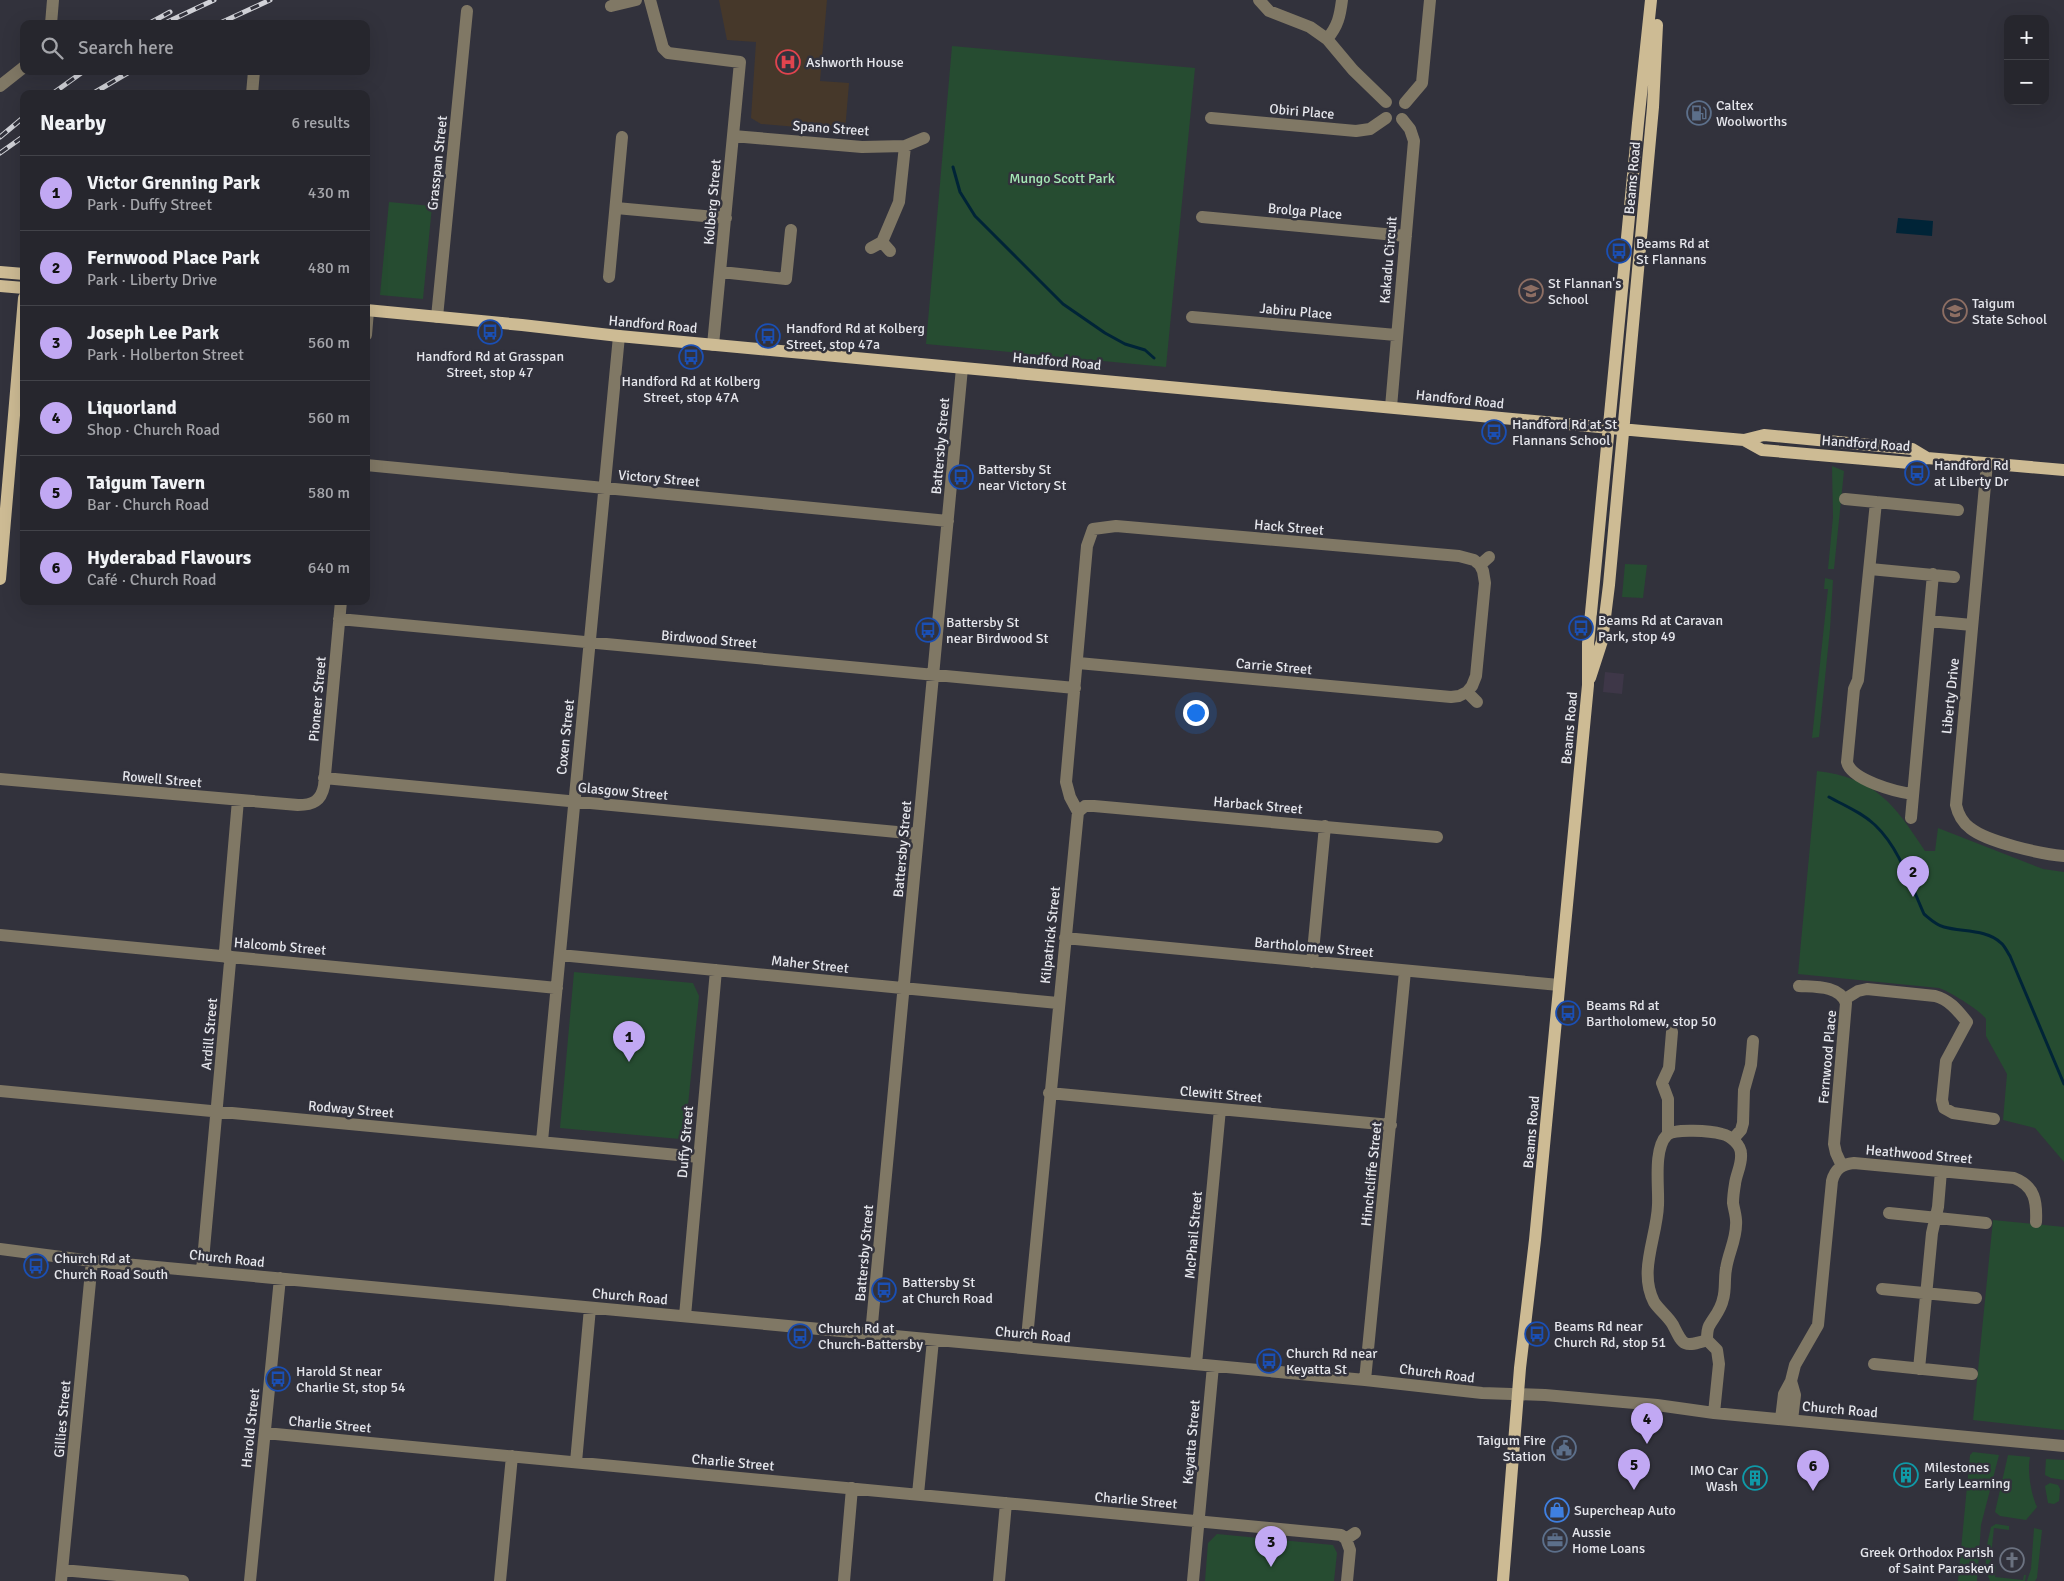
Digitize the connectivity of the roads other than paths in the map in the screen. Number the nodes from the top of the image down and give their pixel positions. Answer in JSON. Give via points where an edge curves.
{"nodes":[{"id":1,"x":53,"y":0,"type":"edge"},
{"id":2,"x":636,"y":0,"type":"edge"},
{"id":3,"x":650,"y":0,"type":"edge"},
{"id":4,"x":1259,"y":0,"type":"edge"},
{"id":5,"x":1342,"y":0,"type":"edge"},
{"id":6,"x":1430,"y":0,"type":"edge"},
{"id":7,"x":1651,"y":0,"type":"edge"},
{"id":8,"x":1658,"y":0,"type":"edge"},
{"id":9,"x":611,"y":6,"type":"dead end"},
{"id":10,"x":467,"y":11,"type":"dead end"},
{"id":11,"x":51,"y":20,"type":"edge"},
{"id":12,"x":1327,"y":39,"type":"junction"},
{"id":13,"x":20,"y":70,"type":"edge"},
{"id":14,"x":254,"y":75,"type":"edge"},
{"id":15,"x":0,"y":86,"type":"edge"},
{"id":16,"x":252,"y":90,"type":"edge"},
{"id":17,"x":1386,"y":102,"type":"junction"},
{"id":18,"x":1406,"y":103,"type":"junction"},
{"id":19,"x":1211,"y":118,"type":"dead end"},
{"id":20,"x":1386,"y":118,"type":"junction"},
{"id":21,"x":1402,"y":119,"type":"junction"},
{"id":22,"x":733,"y":136,"type":"junction"},
{"id":23,"x":622,"y":138,"type":"dead end"},
{"id":24,"x":924,"y":138,"type":"dead end"},
{"id":25,"x":905,"y":146,"type":"junction"},
{"id":26,"x":616,"y":208,"type":"junction"},
{"id":27,"x":1202,"y":217,"type":"dead end"},
{"id":28,"x":726,"y":218,"type":"junction"},
{"id":29,"x":791,"y":230,"type":"dead end"},
{"id":30,"x":1406,"y":236,"type":"junction"},
{"id":31,"x":881,"y":247,"type":"dead end"},
{"id":32,"x":0,"y":272,"type":"edge"},
{"id":33,"x":721,"y":272,"type":"junction"},
{"id":34,"x":20,"y":274,"type":"edge"},
{"id":35,"x":609,"y":278,"type":"dead end"},
{"id":36,"x":0,"y":286,"type":"edge"},
{"id":37,"x":20,"y":288,"type":"edge"},
{"id":38,"x":370,"y":310,"type":"edge"},
{"id":39,"x":437,"y":317,"type":"junction"},
{"id":40,"x":1192,"y":317,"type":"dead end"},
{"id":41,"x":1396,"y":335,"type":"junction"},
{"id":42,"x":619,"y":336,"type":"junction"},
{"id":43,"x":20,"y":345,"type":"edge"},
{"id":44,"x":713,"y":345,"type":"junction"},
{"id":45,"x":962,"y":368,"type":"junction"},
{"id":46,"x":1391,"y":407,"type":"junction"},
{"id":47,"x":1609,"y":428,"type":"junction"},
{"id":48,"x":1625,"y":430,"type":"junction"},
{"id":49,"x":1987,"y":463,"type":"junction"},
{"id":50,"x":370,"y":465,"type":"edge"},
{"id":51,"x":2064,"y":470,"type":"edge"},
{"id":52,"x":604,"y":488,"type":"junction"},
{"id":53,"x":1845,"y":499,"type":"dead end"},
{"id":54,"x":1876,"y":502,"type":"junction"},
{"id":55,"x":1958,"y":510,"type":"dead end"},
{"id":56,"x":948,"y":520,"type":"junction"},
{"id":57,"x":1093,"y":529,"type":"joint"},
{"id":58,"x":1870,"y":569,"type":"junction"},
{"id":59,"x":1933,"y":574,"type":"junction"},
{"id":60,"x":1954,"y":577,"type":"dead end"},
{"id":61,"x":0,"y":580,"type":"edge"},
{"id":62,"x":341,"y":605,"type":"edge"},
{"id":63,"x":339,"y":620,"type":"junction"},
{"id":64,"x":1929,"y":621,"type":"junction"},
{"id":65,"x":1972,"y":625,"type":"junction"},
{"id":66,"x":589,"y":642,"type":"junction"},
{"id":67,"x":1078,"y":663,"type":"junction"},
{"id":68,"x":933,"y":675,"type":"junction"},
{"id":69,"x":1588,"y":685,"type":"junction"},
{"id":70,"x":1075,"y":688,"type":"junction"},
{"id":71,"x":1467,"y":692,"type":"junction"},
{"id":72,"x":1477,"y":702,"type":"dead end"},
{"id":73,"x":324,"y":778,"type":"junction"},
{"id":74,"x":0,"y":779,"type":"edge"},
{"id":75,"x":1913,"y":794,"type":"junction"},
{"id":76,"x":320,"y":798,"type":"joint"},
{"id":77,"x":238,"y":800,"type":"junction"},
{"id":78,"x":574,"y":801,"type":"junction"},
{"id":79,"x":1078,"y":812,"type":"junction"},
{"id":80,"x":1911,"y":818,"type":"dead end"},
{"id":81,"x":1325,"y":826,"type":"junction"},
{"id":82,"x":918,"y":834,"type":"junction"},
{"id":83,"x":1437,"y":837,"type":"dead end"},
{"id":84,"x":2064,"y":856,"type":"edge"},
{"id":85,"x":0,"y":935,"type":"edge"},
{"id":86,"x":1065,"y":938,"type":"junction"},
{"id":87,"x":227,"y":956,"type":"junction"},
{"id":88,"x":560,"y":956,"type":"junction"},
{"id":89,"x":1312,"y":962,"type":"junction"},
{"id":90,"x":716,"y":970,"type":"junction"},
{"id":91,"x":1405,"y":971,"type":"junction"},
{"id":92,"x":1559,"y":985,"type":"junction"},
{"id":93,"x":1799,"y":986,"type":"dead end"},
{"id":94,"x":557,"y":988,"type":"junction"},
{"id":95,"x":904,"y":988,"type":"junction"},
{"id":96,"x":1845,"y":999,"type":"junction"},
{"id":97,"x":1058,"y":1003,"type":"junction"},
{"id":98,"x":1672,"y":1032,"type":"dead end"},
{"id":99,"x":1753,"y":1041,"type":"dead end"},
{"id":100,"x":0,"y":1091,"type":"edge"},
{"id":101,"x":1049,"y":1093,"type":"junction"},
{"id":102,"x":1220,"y":1109,"type":"junction"},
{"id":103,"x":217,"y":1112,"type":"junction"},
{"id":104,"x":1994,"y":1119,"type":"dead end"},
{"id":105,"x":1391,"y":1125,"type":"junction"},
{"id":106,"x":1668,"y":1134,"type":"junction"},
{"id":107,"x":1733,"y":1139,"type":"junction"},
{"id":108,"x":542,"y":1141,"type":"junction"},
{"id":109,"x":699,"y":1157,"type":"junction"},
{"id":110,"x":1842,"y":1166,"type":"junction"},
{"id":111,"x":1942,"y":1171,"type":"junction"},
{"id":112,"x":1889,"y":1213,"type":"dead end"},
{"id":113,"x":1935,"y":1218,"type":"junction"},
{"id":114,"x":2036,"y":1222,"type":"dead end"},
{"id":115,"x":1986,"y":1223,"type":"dead end"},
{"id":116,"x":0,"y":1249,"type":"edge"},
{"id":117,"x":92,"y":1261,"type":"junction"},
{"id":118,"x":202,"y":1270,"type":"junction"},
{"id":119,"x":280,"y":1278,"type":"junction"},
{"id":120,"x":1882,"y":1289,"type":"dead end"},
{"id":121,"x":1926,"y":1293,"type":"junction"},
{"id":122,"x":1976,"y":1298,"type":"dead end"},
{"id":123,"x":590,"y":1308,"type":"junction"},
{"id":124,"x":685,"y":1316,"type":"junction"},
{"id":125,"x":871,"y":1334,"type":"junction"},
{"id":126,"x":933,"y":1340,"type":"junction"},
{"id":127,"x":1707,"y":1340,"type":"junction"},
{"id":128,"x":1026,"y":1348,"type":"junction"},
{"id":129,"x":1196,"y":1364,"type":"junction"},
{"id":130,"x":1874,"y":1364,"type":"dead end"},
{"id":131,"x":1213,"y":1366,"type":"junction"},
{"id":132,"x":1919,"y":1369,"type":"junction"},
{"id":133,"x":1972,"y":1374,"type":"dead end"},
{"id":134,"x":1366,"y":1380,"type":"junction"},
{"id":135,"x":1518,"y":1395,"type":"junction"},
{"id":136,"x":1714,"y":1413,"type":"junction"},
{"id":137,"x":1786,"y":1420,"type":"junction"},
{"id":138,"x":265,"y":1433,"type":"junction"},
{"id":139,"x":2064,"y":1446,"type":"edge"},
{"id":140,"x":512,"y":1456,"type":"junction"},
{"id":141,"x":576,"y":1462,"type":"junction"},
{"id":142,"x":852,"y":1488,"type":"junction"},
{"id":143,"x":918,"y":1494,"type":"junction"},
{"id":144,"x":1006,"y":1503,"type":"junction"},
{"id":145,"x":1198,"y":1521,"type":"junction"},
{"id":146,"x":62,"y":1575,"type":"edge"},
{"id":147,"x":183,"y":1581,"type":"edge"},
{"id":148,"x":250,"y":1581,"type":"edge"},
{"id":149,"x":500,"y":1581,"type":"edge"},
{"id":150,"x":844,"y":1581,"type":"edge"},
{"id":151,"x":999,"y":1581,"type":"edge"},
{"id":152,"x":1192,"y":1581,"type":"edge"},
{"id":153,"x":1347,"y":1581,"type":"edge"},
{"id":154,"x":1503,"y":1581,"type":"edge"}],
"edges":[{"from":1,"to":11,"type":"street"},
{"from":2,"to":9,"type":"street"},
{"from":3,"to":22,"type":"street","name":"Kolberg Street","via":[[668,53],[740,62]]},
{"from":4,"to":12,"type":"street","via":[[1269,11],[1310,27]]},
{"from":5,"to":12,"type":"street","via":[[1336,28]]},
{"from":6,"to":18,"type":"street","via":[[1422,83]]},
{"from":7,"to":47,"type":"main road","name":"Beams Road"},
{"from":8,"to":48,"type":"main road","name":"Beams Road","via":[[1653,107]]},
{"from":10,"to":39,"type":"street","name":"Grasspan Street"},
{"from":12,"to":17,"type":"street"},
{"from":13,"to":15,"type":"street"},
{"from":14,"to":16,"type":"street"},
{"from":17,"to":18,"type":"street","via":[[1396,97]]},
{"from":17,"to":20,"type":"street","via":[[1383,111]]},
{"from":18,"to":21,"type":"street","via":[[1408,110]]},
{"from":19,"to":20,"type":"street","name":"Obiri Place","via":[[1356,131],[1370,128]]},
{"from":20,"to":21,"type":"street","via":[[1392,121]]},
{"from":21,"to":30,"type":"street","name":"Kakadu Circuit","via":[[1414,140]]},
{"from":22,"to":25,"type":"street","name":"Spano Street","via":[[862,147]]},
{"from":22,"to":28,"type":"street","name":"Kolberg Street"},
{"from":23,"to":26,"type":"street"},
{"from":24,"to":25,"type":"street","name":"Spano Street"},
{"from":25,"to":31,"type":"street","via":[[899,202]]},
{"from":26,"to":28,"type":"street"},
{"from":26,"to":35,"type":"street"},
{"from":27,"to":30,"type":"street","name":"Brolga Place"},
{"from":28,"to":33,"type":"street","name":"Kolberg Street"},
{"from":29,"to":33,"type":"street","via":[[786,278]]},
{"from":30,"to":41,"type":"street","name":"Kakadu Circuit"},
{"from":32,"to":34,"type":"main road"},
{"from":33,"to":44,"type":"street","name":"Kolberg Street"},
{"from":36,"to":37,"type":"main road"},
{"from":38,"to":39,"type":"main road","name":"Handford Road"},
{"from":39,"to":42,"type":"main road","name":"Handford Road"},
{"from":40,"to":41,"type":"street","name":"Jabiru Place"},
{"from":41,"to":46,"type":"street","name":"Kakadu Circuit"},
{"from":42,"to":44,"type":"main road","name":"Handford Road"},
{"from":42,"to":52,"type":"street","name":"Coxen Street"},
{"from":43,"to":61,"type":"main road"},
{"from":44,"to":45,"type":"main road","name":"Handford Road"},
{"from":45,"to":46,"type":"main road","name":"Handford Road"},
{"from":45,"to":56,"type":"street","name":"Battersby Street"},
{"from":46,"to":47,"type":"main road","name":"Handford Road"},
{"from":47,"to":48,"type":"main road","name":"Handford Road"},
{"from":47,"to":69,"type":"main road","name":"Beams Road","via":[[1587,654]]},
{"from":48,"to":49,"type":"main road","name":"Handford Road","via":[[1744,440],[1764,435],[1848,442],[1912,449],[1927,458]]},
{"from":48,"to":69,"type":"main road","name":"Beams Road","via":[[1605,628]]},
{"from":49,"to":51,"type":"main road","name":"Handford Road"},
{"from":49,"to":65,"type":"street","name":"Liberty Drive"},
{"from":50,"to":52,"type":"street","name":"Victory Street"},
{"from":52,"to":56,"type":"street","name":"Victory Street"},
{"from":52,"to":66,"type":"street","name":"Coxen Street"},
{"from":53,"to":54,"type":"street"},
{"from":54,"to":55,"type":"street"},
{"from":54,"to":58,"type":"street"},
{"from":56,"to":68,"type":"street","name":"Battersby Street"},
{"from":57,"to":67,"type":"street","name":"Kilpatrick Street","via":[[1087,546]]},
{"from":57,"to":71,"type":"street","name":"Hack Street","via":[[1116,526],[1459,556],[1484,561],[1485,583],[1476,676]]},
{"from":58,"to":59,"type":"street"},
{"from":58,"to":75,"type":"street","via":[[1847,762],[1852,773],[1887,789]]},
{"from":59,"to":60,"type":"street"},
{"from":59,"to":64,"type":"street"},
{"from":62,"to":63,"type":"street","name":"Pioneer Street"},
{"from":63,"to":66,"type":"street","name":"Birdwood Street"},
{"from":63,"to":73,"type":"street","name":"Pioneer Street"},
{"from":64,"to":65,"type":"street"},
{"from":64,"to":75,"type":"street"},
{"from":65,"to":84,"type":"street","name":"Liberty Drive","via":[[1956,788],[1958,814],[1980,834],[2027,850]]},
{"from":66,"to":68,"type":"street","name":"Birdwood Street"},
{"from":66,"to":78,"type":"street","name":"Coxen Street"},
{"from":67,"to":70,"type":"street","name":"Kilpatrick Street"},
{"from":67,"to":71,"type":"street","name":"Carrie Street","via":[[1451,697]]},
{"from":68,"to":70,"type":"street","name":"Birdwood Street"},
{"from":68,"to":82,"type":"street","name":"Battersby Street"},
{"from":69,"to":92,"type":"main road","name":"Beams Road"},
{"from":70,"to":79,"type":"street","name":"Kilpatrick Street","via":[[1066,782]]},
{"from":71,"to":72,"type":"street"},
{"from":73,"to":76,"type":"street","name":"Pioneer Street"},
{"from":73,"to":78,"type":"street","name":"Glasgow Street"},
{"from":74,"to":77,"type":"street","name":"Rowell Street"},
{"from":75,"to":80,"type":"street"},
{"from":76,"to":77,"type":"street","name":"Rowell Street","via":[[305,805]]},
{"from":77,"to":87,"type":"street","name":"Ardill Street"},
{"from":78,"to":82,"type":"street","name":"Glasgow Street"},
{"from":78,"to":88,"type":"street","name":"Coxen Street"},
{"from":79,"to":81,"type":"street","name":"Harback Street","via":[[1089,805]]},
{"from":79,"to":86,"type":"street","name":"Kilpatrick Street"},
{"from":81,"to":83,"type":"street","name":"Harback Street"},
{"from":81,"to":89,"type":"street"},
{"from":82,"to":95,"type":"street","name":"Battersby Street"},
{"from":85,"to":87,"type":"street","name":"Halcomb Street"},
{"from":86,"to":89,"type":"street","name":"Bartholomew Street"},
{"from":86,"to":97,"type":"street","name":"Kilpatrick Street"},
{"from":87,"to":94,"type":"street","name":"Halcomb Street"},
{"from":87,"to":103,"type":"street","name":"Ardill Street","via":[[230,962]]},
{"from":88,"to":90,"type":"street","name":"Maher Street"},
{"from":88,"to":94,"type":"street","name":"Coxen Street"},
{"from":89,"to":91,"type":"street","name":"Bartholomew Street"},
{"from":90,"to":95,"type":"street","name":"Maher Street"},
{"from":90,"to":109,"type":"street","name":"Duffy Street"},
{"from":91,"to":92,"type":"street","name":"Bartholomew Street"},
{"from":91,"to":105,"type":"street","name":"Hinchcliffe Street"},
{"from":92,"to":135,"type":"main road","name":"Beams Road"},
{"from":93,"to":96,"type":"street","name":"Fernwood Place","via":[[1831,989]]},
{"from":94,"to":108,"type":"street","name":"Coxen Street"},
{"from":95,"to":97,"type":"street","name":"Maher Street"},
{"from":95,"to":125,"type":"street","name":"Battersby Street"},
{"from":96,"to":104,"type":"street","via":[[1863,990],[1935,996],[1947,1000],[1967,1022],[1946,1061],[1943,1104],[1952,1113]]},
{"from":96,"to":110,"type":"street","name":"Fernwood Place","via":[[1847,1011],[1834,1144]]},
{"from":97,"to":101,"type":"street","name":"Kilpatrick Street"},
{"from":98,"to":106,"type":"street","via":[[1669,1068],[1662,1083],[1668,1099]]},
{"from":99,"to":107,"type":"street","via":[[1744,1090],[1743,1123]]},
{"from":100,"to":103,"type":"street","name":"Rodway Street"},
{"from":101,"to":102,"type":"street","name":"Clewitt Street"},
{"from":101,"to":128,"type":"street","name":"Kilpatrick Street"},
{"from":102,"to":105,"type":"street","name":"Clewitt Street"},
{"from":102,"to":129,"type":"street","name":"McPhail Street"},
{"from":103,"to":108,"type":"street","name":"Rodway Street"},
{"from":103,"to":118,"type":"street","name":"Ardill Street"},
{"from":105,"to":134,"type":"street","name":"Hinchcliffe Street"},
{"from":106,"to":107,"type":"street","via":[[1680,1130],[1723,1134]]},
{"from":106,"to":127,"type":"street","via":[[1660,1148],[1657,1170],[1658,1206],[1650,1243],[1649,1290],[1683,1343],[1694,1345]]},
{"from":107,"to":127,"type":"street","via":[[1742,1154],[1734,1188],[1737,1224],[1726,1269],[1723,1299],[1718,1314],[1708,1327]]},
{"from":108,"to":109,"type":"street","name":"Rodway Street"},
{"from":109,"to":124,"type":"street","name":"Duffy Street"},
{"from":110,"to":111,"type":"street","name":"Heathwood Street","via":[[1854,1163]]},
{"from":110,"to":137,"type":"street","via":[[1832,1181],[1818,1325],[1795,1366],[1791,1381],[1795,1395]]},
{"from":111,"to":113,"type":"street"},
{"from":111,"to":114,"type":"street","name":"Heathwood Street","via":[[2019,1180],[2036,1199]]},
{"from":112,"to":113,"type":"street"},
{"from":113,"to":115,"type":"street"},
{"from":113,"to":121,"type":"street"},
{"from":116,"to":117,"type":"street","name":"Church Road"},
{"from":117,"to":118,"type":"street","name":"Church Road"},
{"from":117,"to":146,"type":"street","name":"Gillies Street"},
{"from":118,"to":119,"type":"street","name":"Church Road"},
{"from":119,"to":123,"type":"street","name":"Church Road"},
{"from":119,"to":138,"type":"street","name":"Harold Street"},
{"from":120,"to":121,"type":"street"},
{"from":121,"to":122,"type":"street"},
{"from":121,"to":132,"type":"street"},
{"from":123,"to":124,"type":"street","name":"Church Road"},
{"from":123,"to":141,"type":"street"},
{"from":124,"to":125,"type":"street","name":"Church Road"},
{"from":125,"to":126,"type":"street","name":"Church Road"},
{"from":126,"to":128,"type":"street","name":"Church Road"},
{"from":126,"to":143,"type":"street"},
{"from":127,"to":136,"type":"street","via":[[1717,1350],[1719,1364]]},
{"from":128,"to":129,"type":"street","name":"Church Road"},
{"from":129,"to":131,"type":"street","name":"Church Road"},
{"from":130,"to":132,"type":"street"},
{"from":131,"to":134,"type":"street","name":"Church Road"},
{"from":131,"to":145,"type":"street","name":"Keyatta Street"},
{"from":132,"to":133,"type":"street"},
{"from":134,"to":135,"type":"street","name":"Church Road","via":[[1482,1394]]},
{"from":135,"to":136,"type":"street","name":"Church Road","via":[[1657,1405]]},
{"from":135,"to":154,"type":"main road","name":"Beams Road"},
{"from":136,"to":137,"type":"street","name":"Church Road"},
{"from":137,"to":139,"type":"street","name":"Church Road"},
{"from":138,"to":140,"type":"street","name":"Charlie Street"},
{"from":138,"to":148,"type":"street","name":"Harold Street"},
{"from":140,"to":141,"type":"street","name":"Charlie Street"},
{"from":140,"to":149,"type":"street"},
{"from":141,"to":142,"type":"street","name":"Charlie Street"},
{"from":142,"to":143,"type":"street","name":"Charlie Street"},
{"from":142,"to":150,"type":"street"},
{"from":143,"to":144,"type":"street","name":"Charlie Street"},
{"from":144,"to":145,"type":"street","name":"Charlie Street"},
{"from":144,"to":151,"type":"street"},
{"from":145,"to":152,"type":"street","name":"Keyatta Street"},
{"from":145,"to":153,"type":"street","name":"Charlie Street","via":[[1350,1536]]},
{"from":146,"to":147,"type":"street"}]}
